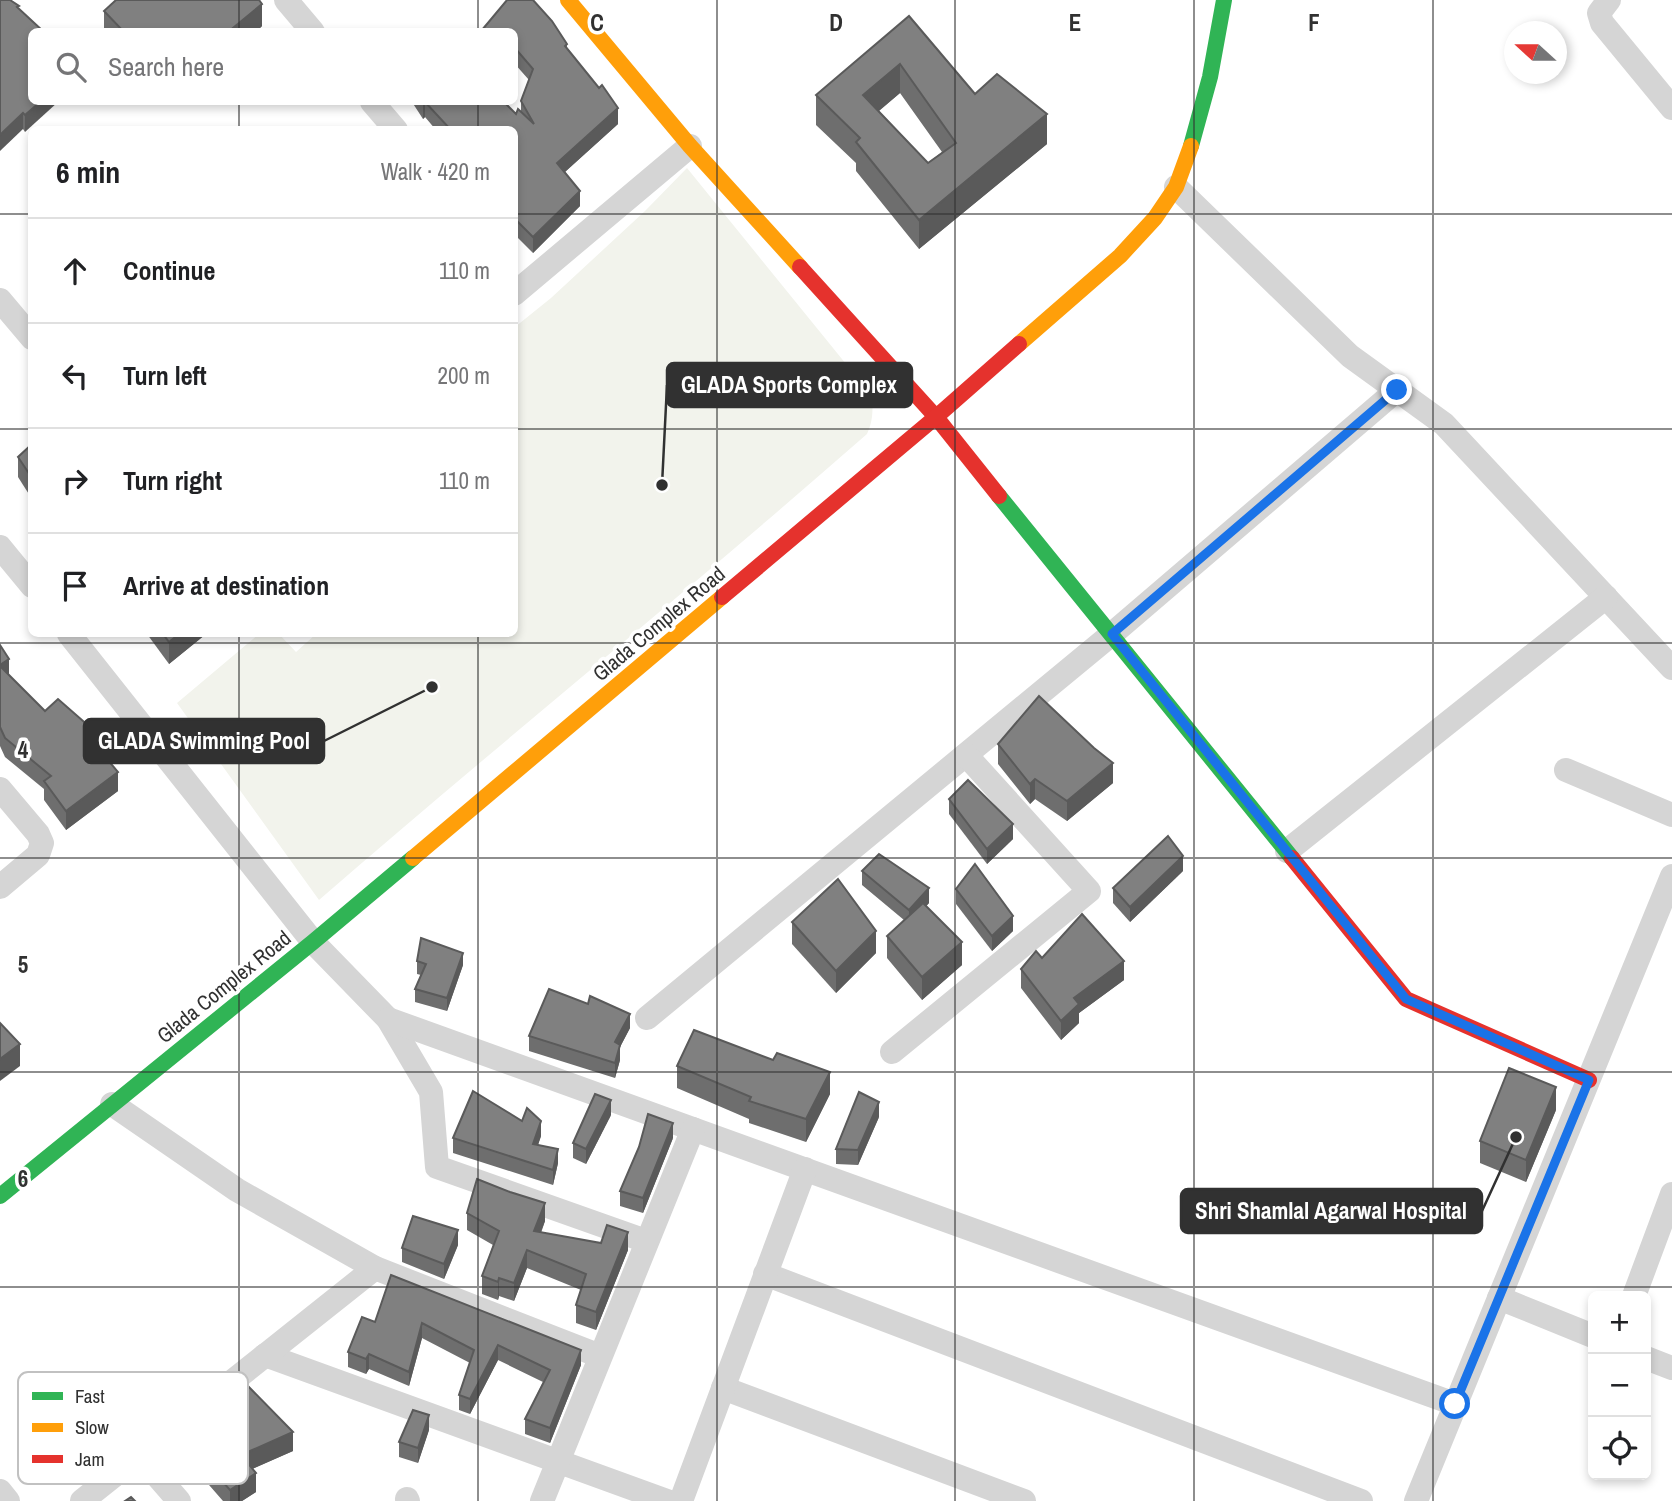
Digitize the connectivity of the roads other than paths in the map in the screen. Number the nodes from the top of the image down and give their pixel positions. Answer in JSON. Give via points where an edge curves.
{"nodes":[{"id":1,"x":286,"y":0,"type":"edge"},
{"id":2,"x":568,"y":0,"type":"edge"},
{"id":3,"x":1224,"y":0,"type":"edge"},
{"id":4,"x":1609,"y":0,"type":"edge"},
{"id":5,"x":310,"y":28,"type":"edge"},
{"id":6,"x":1672,"y":108,"type":"edge"},
{"id":7,"x":690,"y":146,"type":"junction"},
{"id":8,"x":1176,"y":187,"type":"junction"},
{"id":9,"x":519,"y":283,"type":"edge"},
{"id":10,"x":0,"y":300,"type":"edge"},
{"id":11,"x":28,"y":333,"type":"edge"},
{"id":12,"x":1397,"y":390,"type":"junction"},
{"id":13,"x":936,"y":417,"type":"junction"},
{"id":14,"x":0,"y":547,"type":"edge"},
{"id":15,"x":28,"y":581,"type":"edge"},
{"id":16,"x":1606,"y":597,"type":"junction"},
{"id":17,"x":1112,"y":634,"type":"junction"},
{"id":18,"x":71,"y":637,"type":"edge"},
{"id":19,"x":1672,"y":668,"type":"edge"},
{"id":20,"x":966,"y":755,"type":"junction"},
{"id":21,"x":1566,"y":770,"type":"dead end"},
{"id":22,"x":0,"y":789,"type":"edge"},
{"id":23,"x":1672,"y":815,"type":"edge"},
{"id":24,"x":1287,"y":851,"type":"junction"},
{"id":25,"x":1672,"y":876,"type":"edge"},
{"id":26,"x":0,"y":887,"type":"edge"},
{"id":27,"x":313,"y":942,"type":"junction"},
{"id":28,"x":647,"y":1018,"type":"dead end"},
{"id":29,"x":388,"y":1019,"type":"junction"},
{"id":30,"x":892,"y":1052,"type":"dead end"},
{"id":31,"x":1589,"y":1080,"type":"junction"},
{"id":32,"x":111,"y":1104,"type":"junction"},
{"id":33,"x":693,"y":1129,"type":"junction"},
{"id":34,"x":805,"y":1169,"type":"junction"},
{"id":35,"x":1672,"y":1194,"type":"edge"},
{"id":36,"x":0,"y":1196,"type":"edge"},
{"id":37,"x":646,"y":1241,"type":"junction"},
{"id":38,"x":375,"y":1268,"type":"junction"},
{"id":39,"x":765,"y":1274,"type":"junction"},
{"id":40,"x":1636,"y":1291,"type":"edge"},
{"id":41,"x":1499,"y":1298,"type":"junction"},
{"id":42,"x":1588,"y":1334,"type":"edge"},
{"id":43,"x":265,"y":1355,"type":"junction"},
{"id":44,"x":600,"y":1356,"type":"junction"},
{"id":45,"x":1651,"y":1360,"type":"edge"},
{"id":46,"x":1672,"y":1368,"type":"edge"},
{"id":47,"x":244,"y":1372,"type":"edge"},
{"id":48,"x":723,"y":1388,"type":"junction"},
{"id":49,"x":1455,"y":1404,"type":"junction"},
{"id":50,"x":557,"y":1461,"type":"junction"},
{"id":51,"x":103,"y":1484,"type":"edge"},
{"id":52,"x":164,"y":1484,"type":"edge"},
{"id":53,"x":0,"y":1491,"type":"edge"},
{"id":54,"x":8,"y":1501,"type":"edge"},
{"id":55,"x":82,"y":1501,"type":"edge"},
{"id":56,"x":179,"y":1501,"type":"edge"},
{"id":57,"x":542,"y":1501,"type":"edge"},
{"id":58,"x":667,"y":1501,"type":"edge"},
{"id":59,"x":681,"y":1501,"type":"edge"},
{"id":60,"x":1024,"y":1501,"type":"edge"},
{"id":61,"x":1361,"y":1501,"type":"edge"},
{"id":62,"x":1416,"y":1501,"type":"edge"}],
"edges":[{"from":1,"to":5,"type":"street"},
{"from":2,"to":7,"type":"street"},
{"from":3,"to":8,"type":"street","name":"Glada Complex Road","via":[[1194,139]]},
{"from":4,"to":6,"type":"street","via":[[1599,13],[1602,23]]},
{"from":7,"to":9,"type":"street"},
{"from":7,"to":13,"type":"street"},
{"from":8,"to":12,"type":"street","via":[[1350,356]]},
{"from":8,"to":13,"type":"street","name":"Glada Complex Road","via":[[1155,219],[1120,256]]},
{"from":10,"to":11,"type":"street"},
{"from":12,"to":16,"type":"street","via":[[1444,424]]},
{"from":12,"to":17,"type":"street"},
{"from":13,"to":17,"type":"street"},
{"from":13,"to":27,"type":"street","name":"Glada Complex Road"},
{"from":14,"to":15,"type":"street"},
{"from":16,"to":19,"type":"street"},
{"from":16,"to":24,"type":"street"},
{"from":17,"to":20,"type":"street"},
{"from":17,"to":24,"type":"street"},
{"from":18,"to":27,"type":"street"},
{"from":20,"to":28,"type":"street"},
{"from":20,"to":30,"type":"street","via":[[1089,891]]},
{"from":21,"to":23,"type":"street"},
{"from":22,"to":26,"type":"street","via":[[42,844],[38,855]]},
{"from":24,"to":31,"type":"street","via":[[1406,999]]},
{"from":25,"to":31,"type":"street"},
{"from":27,"to":29,"type":"street"},
{"from":27,"to":32,"type":"street","name":"Glada Complex Road"},
{"from":29,"to":33,"type":"street"},
{"from":29,"to":37,"type":"street","via":[[431,1092],[437,1167]]},
{"from":31,"to":41,"type":"street"},
{"from":32,"to":36,"type":"street","name":"Glada Complex Road"},
{"from":32,"to":38,"type":"street","via":[[237,1190]]},
{"from":33,"to":34,"type":"street"},
{"from":33,"to":37,"type":"street"},
{"from":34,"to":39,"type":"street"},
{"from":34,"to":49,"type":"street"},
{"from":35,"to":40,"type":"street"},
{"from":37,"to":44,"type":"street"},
{"from":38,"to":43,"type":"street"},
{"from":38,"to":44,"type":"street"},
{"from":39,"to":48,"type":"street"},
{"from":39,"to":61,"type":"street"},
{"from":41,"to":42,"type":"street"},
{"from":41,"to":49,"type":"street"},
{"from":43,"to":47,"type":"street"},
{"from":43,"to":50,"type":"street"},
{"from":44,"to":50,"type":"street"},
{"from":45,"to":46,"type":"street"},
{"from":48,"to":59,"type":"street"},
{"from":48,"to":60,"type":"street"},
{"from":49,"to":62,"type":"street"},
{"from":50,"to":57,"type":"street"},
{"from":50,"to":58,"type":"street"},
{"from":51,"to":55,"type":"street"},
{"from":52,"to":56,"type":"street"},
{"from":53,"to":54,"type":"street"}]}
